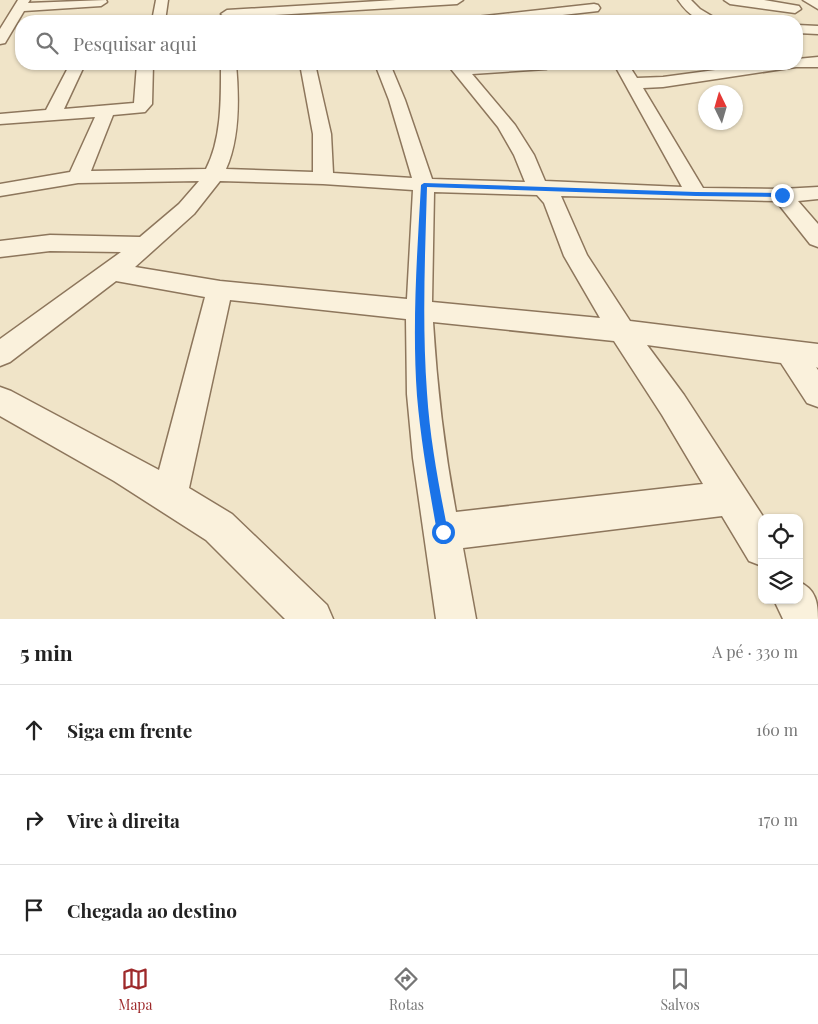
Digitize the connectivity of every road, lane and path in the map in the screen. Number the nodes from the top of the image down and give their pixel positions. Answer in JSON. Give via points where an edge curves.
{"nodes":[{"id":1,"x":162,"y":0,"type":"edge"},
{"id":2,"x":225,"y":0,"type":"edge"},
{"id":3,"x":457,"y":0,"type":"edge"},
{"id":4,"x":684,"y":0,"type":"edge"},
{"id":5,"x":730,"y":0,"type":"edge"},
{"id":6,"x":809,"y":0,"type":"edge"},
{"id":7,"x":102,"y":1,"type":"edge"},
{"id":8,"x":428,"y":1,"type":"edge"},
{"id":9,"x":370,"y":2,"type":"edge"},
{"id":10,"x":21,"y":4,"type":"edge"},
{"id":11,"x":818,"y":5,"type":"edge"},
{"id":12,"x":594,"y":8,"type":"edge"},
{"id":13,"x":795,"y":9,"type":"dead end"},
{"id":14,"x":297,"y":10,"type":"edge"},
{"id":15,"x":96,"y":15,"type":"dead end"},
{"id":16,"x":160,"y":15,"type":"edge"},
{"id":17,"x":227,"y":15,"type":"edge"},
{"id":18,"x":253,"y":15,"type":"edge"},
{"id":19,"x":370,"y":15,"type":"edge"},
{"id":20,"x":435,"y":15,"type":"dead end"},
{"id":21,"x":530,"y":15,"type":"edge"},
{"id":22,"x":702,"y":15,"type":"edge"},
{"id":23,"x":803,"y":29,"type":"edge"},
{"id":24,"x":818,"y":30,"type":"edge"},
{"id":25,"x":0,"y":40,"type":"edge"},
{"id":26,"x":818,"y":62,"type":"edge"},
{"id":27,"x":803,"y":63,"type":"edge"},
{"id":28,"x":74,"y":70,"type":"edge"},
{"id":29,"x":145,"y":70,"type":"edge"},
{"id":30,"x":229,"y":70,"type":"edge"},
{"id":31,"x":309,"y":70,"type":"edge"},
{"id":32,"x":385,"y":70,"type":"edge"},
{"id":33,"x":460,"y":70,"type":"edge"},
{"id":34,"x":626,"y":70,"type":"edge"},
{"id":35,"x":749,"y":70,"type":"edge"},
{"id":36,"x":634,"y":83,"type":"junction"},
{"id":37,"x":106,"y":112,"type":"junction"},
{"id":38,"x":52,"y":116,"type":"junction"},
{"id":39,"x":0,"y":119,"type":"edge"},
{"id":40,"x":213,"y":175,"type":"junction"},
{"id":41,"x":78,"y":177,"type":"junction"},
{"id":42,"x":323,"y":178,"type":"junction"},
{"id":43,"x":424,"y":185,"type":"junction"},
{"id":44,"x":542,"y":189,"type":"junction"},
{"id":45,"x":0,"y":190,"type":"edge"},
{"id":46,"x":818,"y":193,"type":"edge"},
{"id":47,"x":696,"y":194,"type":"junction"},
{"id":48,"x":782,"y":195,"type":"junction"},
{"id":49,"x":818,"y":239,"type":"edge"},
{"id":50,"x":146,"y":244,"type":"junction"},
{"id":51,"x":0,"y":249,"type":"edge"},
{"id":52,"x":113,"y":272,"type":"junction"},
{"id":53,"x":220,"y":290,"type":"junction"},
{"id":54,"x":419,"y":310,"type":"junction"},
{"id":55,"x":622,"y":331,"type":"junction"},
{"id":56,"x":789,"y":352,"type":"junction"},
{"id":57,"x":0,"y":354,"type":"edge"},
{"id":58,"x":818,"y":356,"type":"edge"},
{"id":59,"x":818,"y":394,"type":"edge"},
{"id":60,"x":0,"y":400,"type":"edge"},
{"id":61,"x":170,"y":495,"type":"junction"},
{"id":62,"x":731,"y":498,"type":"junction"},
{"id":63,"x":443,"y":532,"type":"junction"},
{"id":64,"x":758,"y":542,"type":"edge"},
{"id":65,"x":797,"y":604,"type":"edge"},
{"id":66,"x":313,"y":619,"type":"edge"},
{"id":67,"x":456,"y":619,"type":"edge"},
{"id":68,"x":806,"y":619,"type":"edge"}],
"edges":[{"from":1,"to":16,"type":"street"},
{"from":2,"to":17,"type":"street"},
{"from":3,"to":8,"type":"street"},
{"from":4,"to":22,"type":"street"},
{"from":5,"to":13,"type":"street"},
{"from":6,"to":11,"type":"street"},
{"from":7,"to":10,"type":"street"},
{"from":7,"to":15,"type":"street"},
{"from":8,"to":9,"type":"street"},
{"from":8,"to":20,"type":"street"},
{"from":9,"to":14,"type":"street"},
{"from":9,"to":19,"type":"street"},
{"from":10,"to":25,"type":"street"},
{"from":12,"to":21,"type":"street"},
{"from":14,"to":18,"type":"street"},
{"from":23,"to":24,"type":"street"},
{"from":26,"to":27,"type":"street"},
{"from":28,"to":38,"type":"street"},
{"from":29,"to":37,"type":"street","via":[[143,107]]},
{"from":30,"to":40,"type":"street","via":[[227,119],[222,151]]},
{"from":31,"to":42,"type":"street","via":[[322,134]]},
{"from":32,"to":43,"type":"street"},
{"from":33,"to":44,"type":"street","via":[[506,125],[524,155],[532,178]]},
{"from":34,"to":36,"type":"street"},
{"from":35,"to":36,"type":"street"},
{"from":36,"to":47,"type":"street"},
{"from":37,"to":38,"type":"street"},
{"from":37,"to":41,"type":"street"},
{"from":38,"to":39,"type":"street"},
{"from":40,"to":41,"type":"street"},
{"from":40,"to":42,"type":"street"},
{"from":40,"to":50,"type":"street","via":[[194,200]]},
{"from":41,"to":45,"type":"street"},
{"from":42,"to":43,"type":"street"},
{"from":43,"to":44,"type":"street"},
{"from":43,"to":54,"type":"street"},
{"from":44,"to":47,"type":"street"},
{"from":44,"to":55,"type":"street","via":[[554,203],[576,256]]},
{"from":46,"to":48,"type":"street"},
{"from":47,"to":48,"type":"street"},
{"from":48,"to":49,"type":"street"},
{"from":50,"to":51,"type":"street","via":[[50,243]]},
{"from":50,"to":52,"type":"street"},
{"from":52,"to":53,"type":"street"},
{"from":52,"to":57,"type":"street"},
{"from":53,"to":54,"type":"street"},
{"from":53,"to":61,"type":"street"},
{"from":54,"to":55,"type":"street"},
{"from":54,"to":63,"type":"street","via":[[422,394],[429,458]]},
{"from":55,"to":56,"type":"street"},
{"from":55,"to":62,"type":"street","via":[[674,405]]},
{"from":56,"to":58,"type":"street"},
{"from":56,"to":59,"type":"street"},
{"from":60,"to":61,"type":"street"},
{"from":61,"to":66,"type":"street","via":[[219,527]]},
{"from":62,"to":63,"type":"street"},
{"from":62,"to":64,"type":"street"},
{"from":63,"to":67,"type":"street"},
{"from":65,"to":68,"type":"street"}]}
